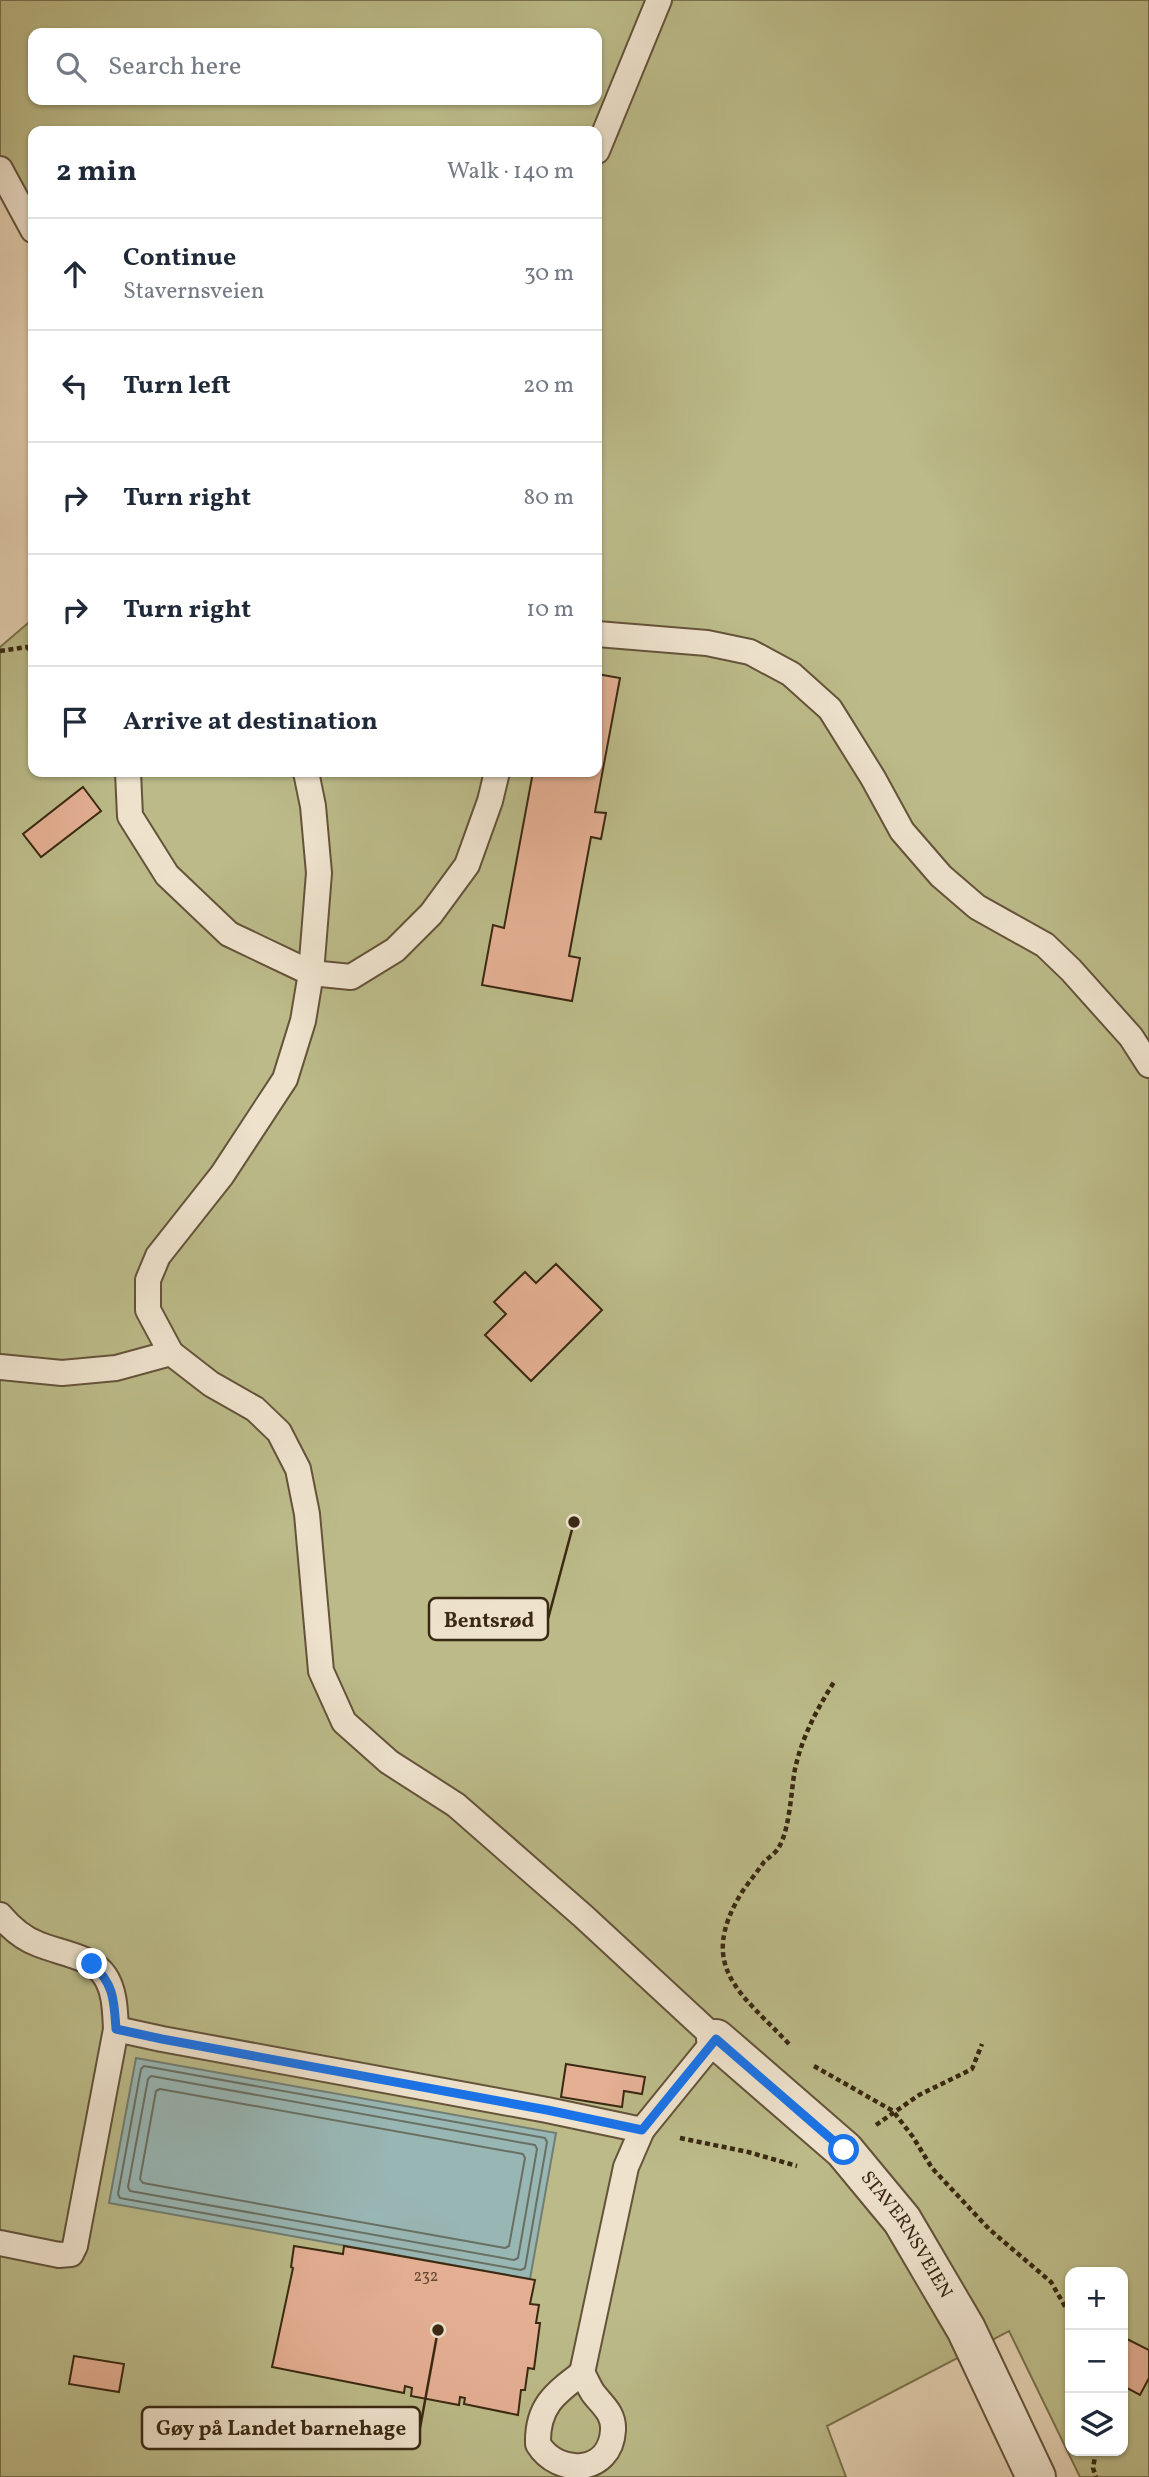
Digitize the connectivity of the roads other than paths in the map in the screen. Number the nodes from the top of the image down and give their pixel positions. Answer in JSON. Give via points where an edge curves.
{"nodes":[{"id":1,"x":659,"y":0,"type":"edge"},
{"id":2,"x":602,"y":139,"type":"edge"},
{"id":3,"x":0,"y":169,"type":"edge"},
{"id":4,"x":28,"y":221,"type":"edge"},
{"id":5,"x":602,"y":634,"type":"edge"},
{"id":6,"x":128,"y":777,"type":"edge"},
{"id":7,"x":307,"y":777,"type":"edge"},
{"id":8,"x":497,"y":777,"type":"edge"},
{"id":9,"x":311,"y":973,"type":"junction"},
{"id":10,"x":1149,"y":1065,"type":"edge"},
{"id":11,"x":171,"y":1353,"type":"junction"},
{"id":12,"x":0,"y":1367,"type":"edge"},
{"id":13,"x":0,"y":1915,"type":"edge"},
{"id":14,"x":116,"y":2029,"type":"junction"},
{"id":15,"x":716,"y":2039,"type":"junction"},
{"id":16,"x":642,"y":2130,"type":"junction"},
{"id":17,"x":0,"y":2243,"type":"edge"},
{"id":18,"x":582,"y":2373,"type":"dead end"},
{"id":19,"x":1036,"y":2477,"type":"edge"}],
"edges":[{"from":1,"to":2,"type":"lane"},
{"from":3,"to":4,"type":"lane"},
{"from":5,"to":10,"type":"lane","via":[[739,649],[791,674],[830,709],[902,831],[941,876],[977,906],[1045,945],[1131,1037]]},
{"from":6,"to":9,"type":"lane","via":[[130,816],[167,875],[229,934]]},
{"from":7,"to":9,"type":"lane","via":[[319,873]]},
{"from":8,"to":9,"type":"lane","via":[[467,865],[430,914],[395,950],[351,976]]},
{"from":9,"to":11,"type":"lane","via":[[303,1021],[285,1079],[222,1175],[158,1256],[148,1280],[148,1310]]},
{"from":11,"to":12,"type":"lane","via":[[117,1368],[62,1373]]},
{"from":11,"to":15,"type":"lane","via":[[211,1384],[255,1409],[279,1432],[298,1469],[307,1514],[321,1671],[344,1722],[389,1762],[456,1805]]},
{"from":13,"to":14,"type":"lane","via":[[16,1933],[92,1964],[105,1975]]},
{"from":14,"to":16,"type":"lane"},
{"from":14,"to":17,"type":"lane","via":[[75,2246],[71,2253],[59,2255]]},
{"from":15,"to":16,"type":"lane"},
{"from":15,"to":19,"type":"street","name":"STAVERNSVEIEN","via":[[844,2150],[902,2220],[966,2329]]},
{"from":16,"to":18,"type":"lane","via":[[626,2167]]}]}
